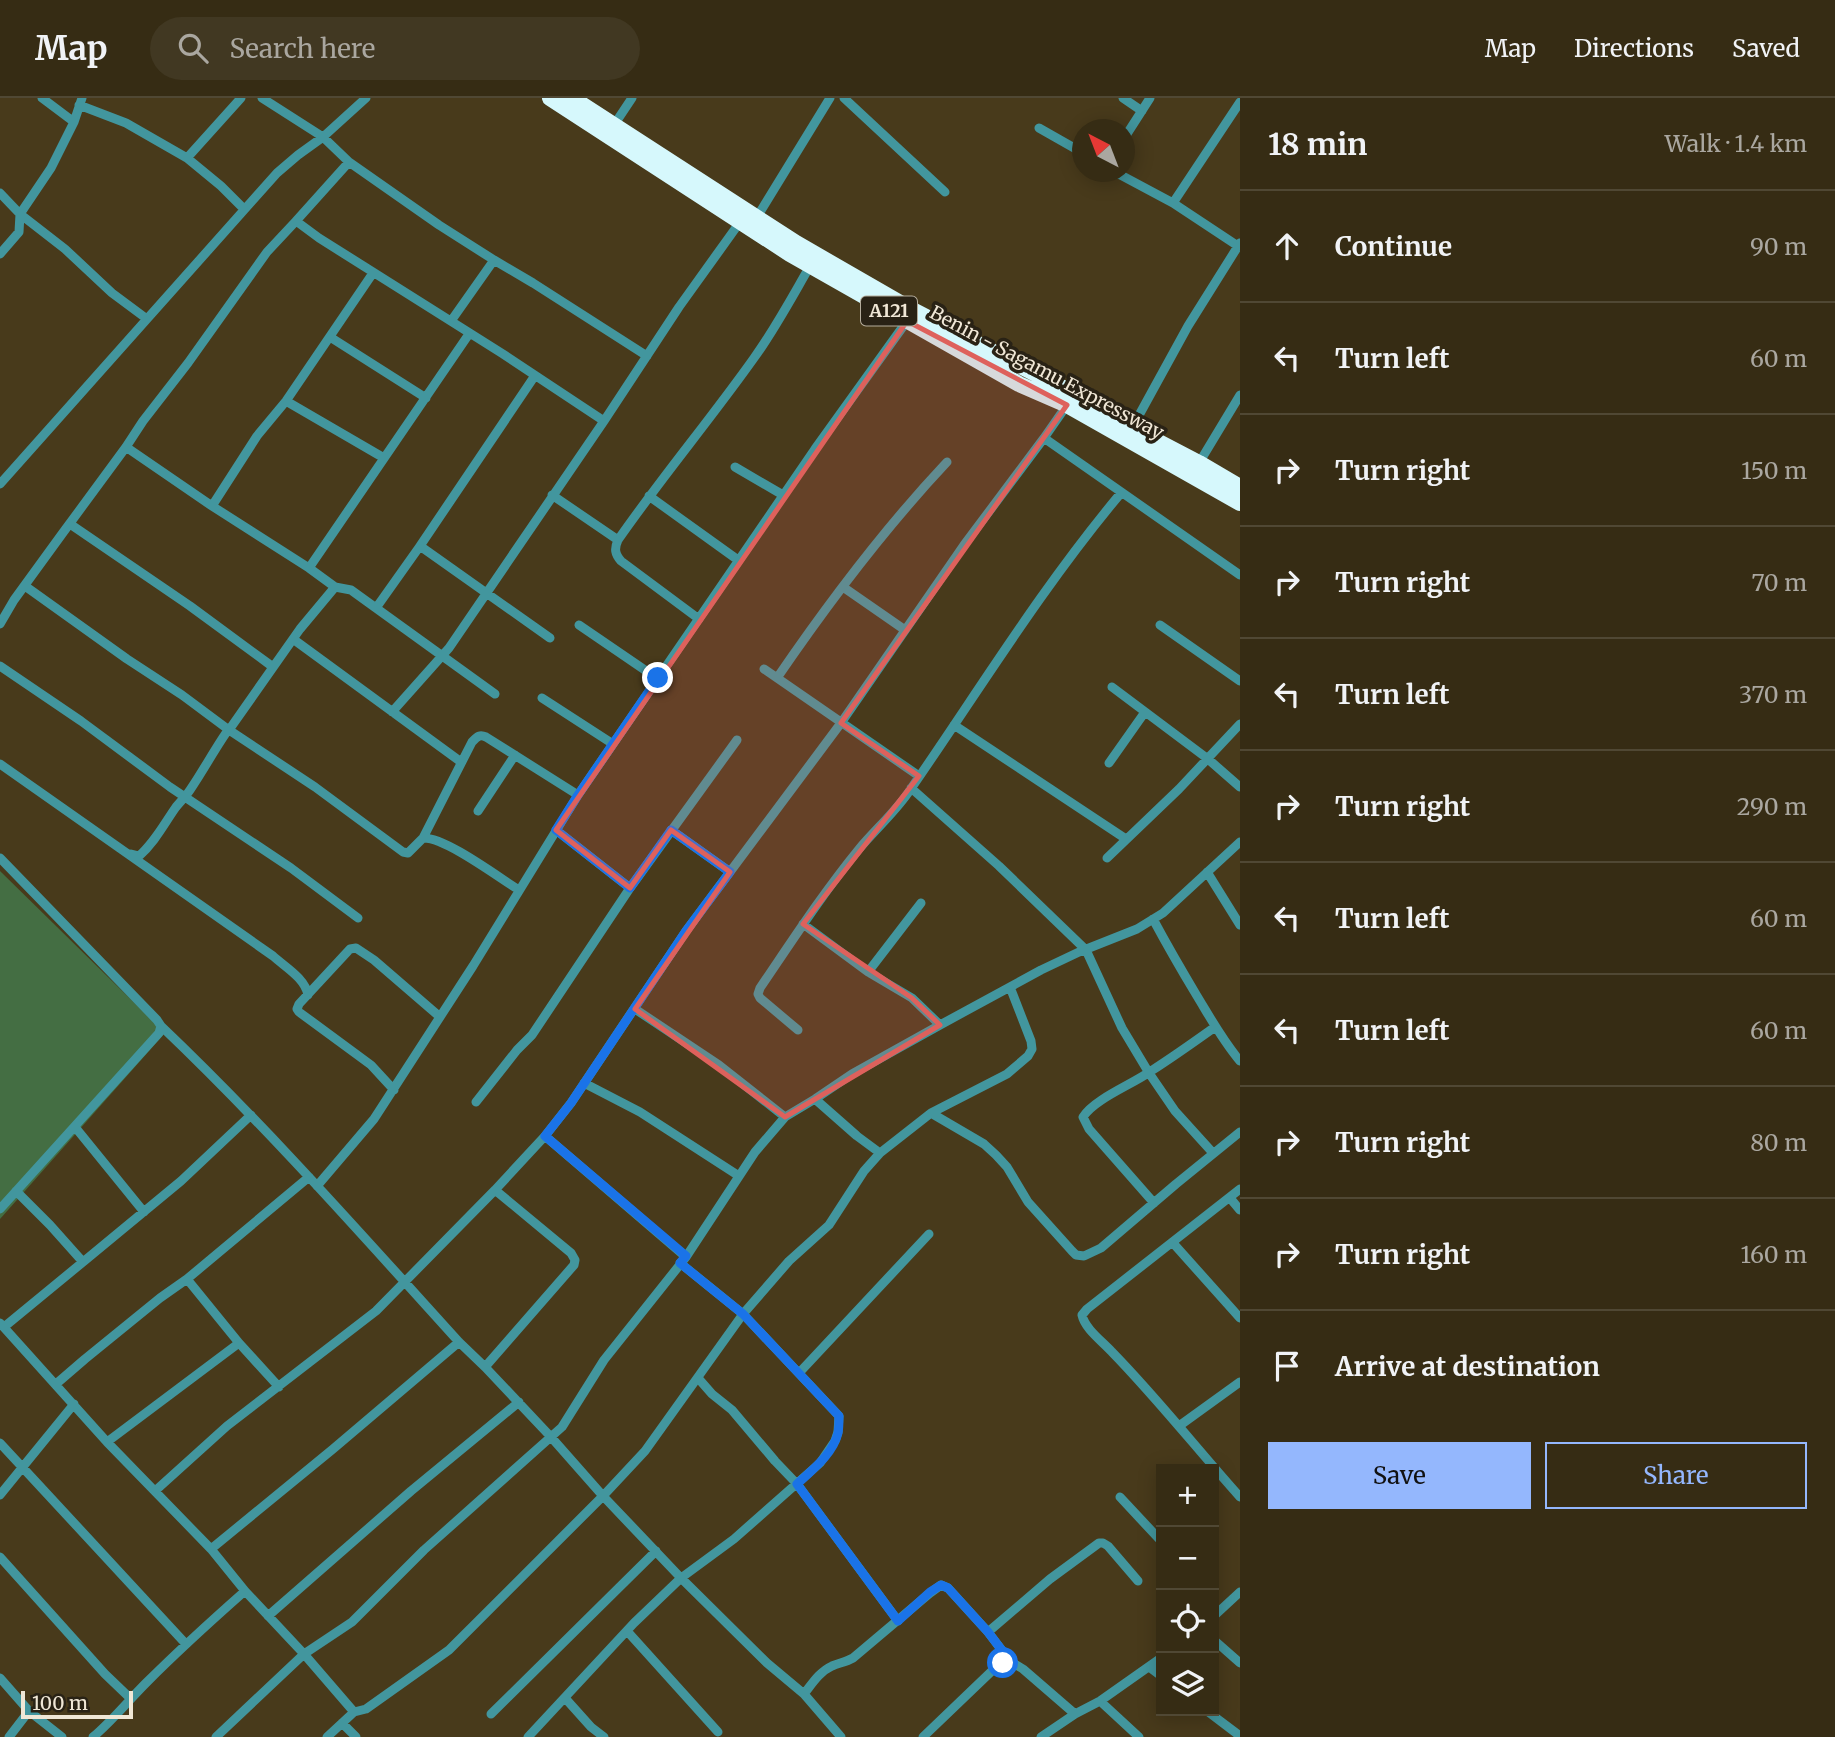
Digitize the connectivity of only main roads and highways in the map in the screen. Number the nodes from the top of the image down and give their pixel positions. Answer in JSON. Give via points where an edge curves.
{"nodes":[{"id":1,"x":550,"y":98,"type":"edge"},
{"id":2,"x":572,"y":98,"type":"edge"},
{"id":3,"x":1240,"y":488,"type":"edge"},
{"id":4,"x":1240,"y":503,"type":"edge"}],
"edges":[{"from":1,"to":4,"type":"highway","name":"Benin - Sagamu Expressway","number":"A121","via":[[810,266]]},
{"from":2,"to":3,"type":"highway","number":"A121","via":[[796,243]]}]}
